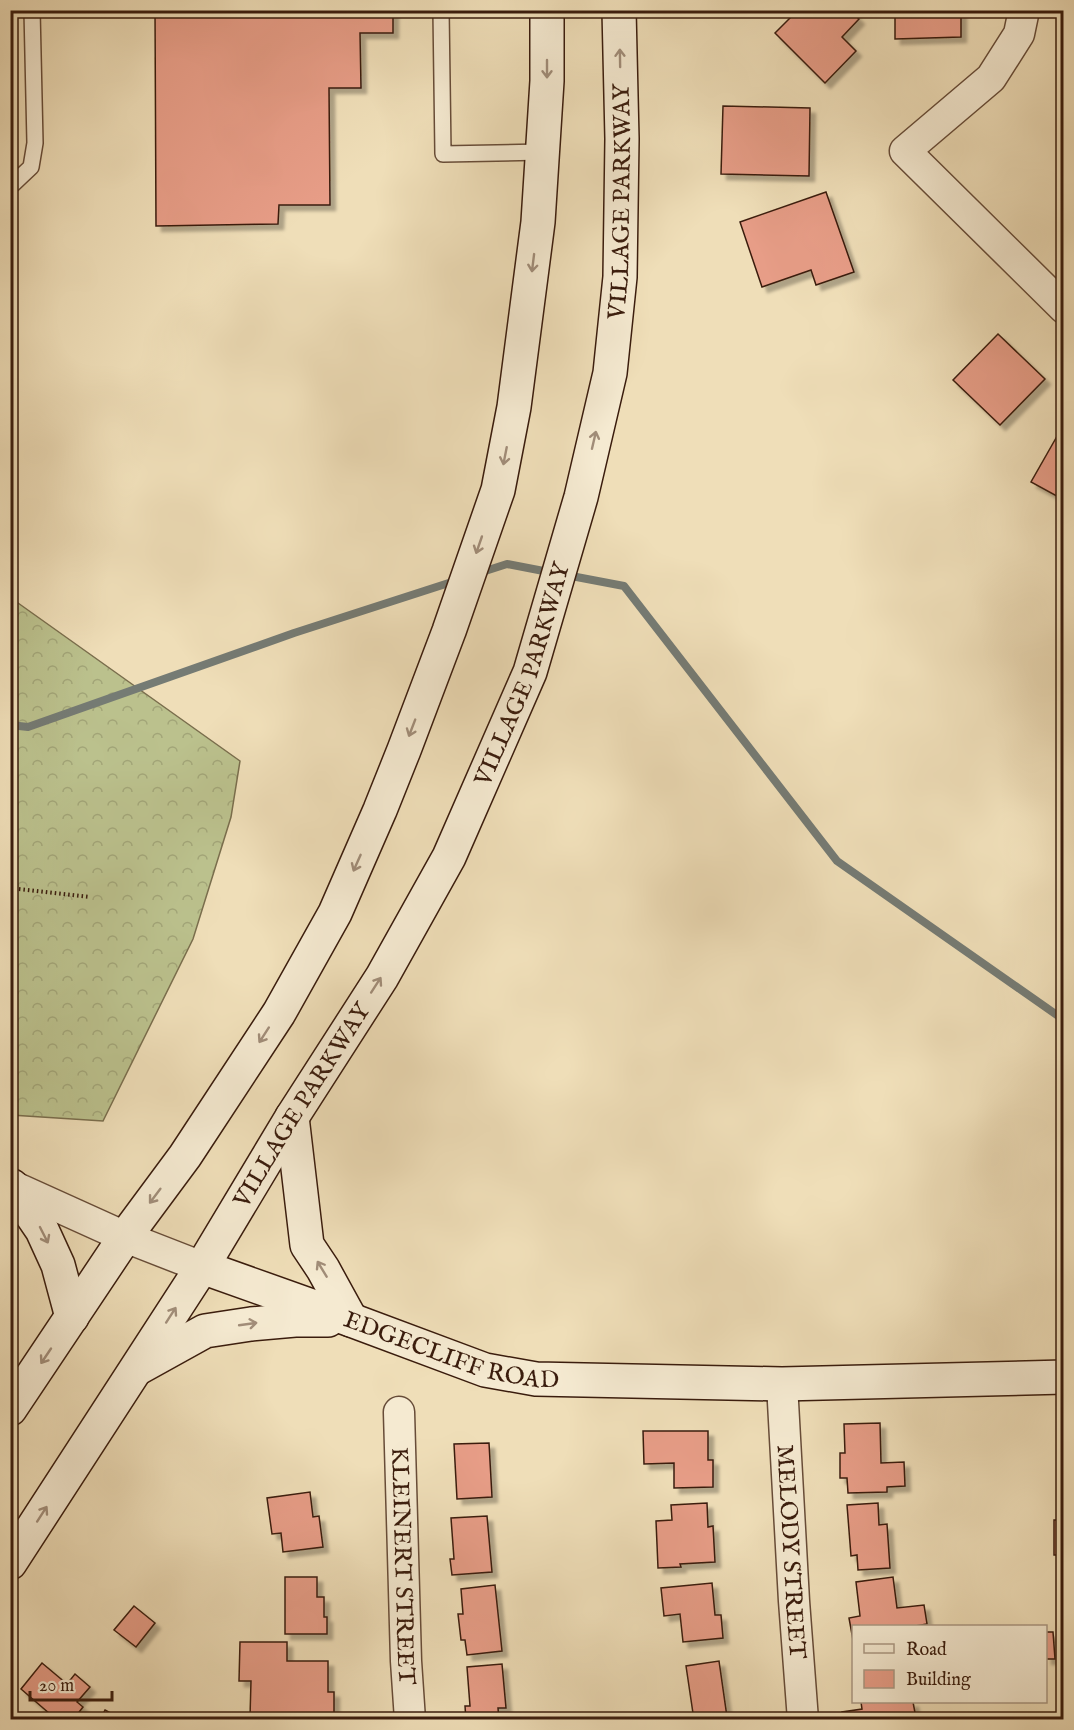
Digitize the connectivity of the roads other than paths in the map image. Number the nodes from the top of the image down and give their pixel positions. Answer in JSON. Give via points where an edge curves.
{"nodes":[{"id":1,"x":32,"y":10,"type":"edge"},
{"id":2,"x":441,"y":10,"type":"edge"},
{"id":3,"x":547,"y":10,"type":"edge"},
{"id":4,"x":620,"y":10,"type":"edge"},
{"id":5,"x":1024,"y":10,"type":"edge"},
{"id":6,"x":542,"y":152,"type":"junction"},
{"id":7,"x":10,"y":185,"type":"edge"},
{"id":8,"x":1064,"y":308,"type":"edge"},
{"id":9,"x":292,"y":1117,"type":"junction"},
{"id":10,"x":11,"y":1186,"type":"edge"},
{"id":11,"x":125,"y":1238,"type":"junction"},
{"id":12,"x":202,"y":1268,"type":"junction"},
{"id":13,"x":72,"y":1317,"type":"junction"},
{"id":14,"x":351,"y":1320,"type":"junction"},
{"id":15,"x":137,"y":1369,"type":"junction"},
{"id":16,"x":1064,"y":1377,"type":"edge"},
{"id":17,"x":782,"y":1384,"type":"junction"},
{"id":18,"x":10,"y":1409,"type":"edge"},
{"id":19,"x":399,"y":1412,"type":"dead end"},
{"id":20,"x":10,"y":1563,"type":"edge"},
{"id":21,"x":410,"y":1719,"type":"edge"},
{"id":22,"x":803,"y":1719,"type":"edge"}],
"edges":[{"from":1,"to":7,"type":"lane","via":[[32,167]]},
{"from":2,"to":6,"type":"lane","via":[[443,154]]},
{"from":3,"to":6,"type":"main road","one_way":true},
{"from":9,"to":4,"type":"main road","name":"VILLAGE PARKWAY","one_way":true,"via":[[382,977],[449,857],[530,672],[581,497],[610,373],[620,277]]},
{"from":5,"to":8,"type":"street","via":[[1020,34],[991,78],[904,151]]},
{"from":6,"to":11,"type":"main road","one_way":true,"via":[[538,222],[514,406],[498,490],[449,631],[380,810],[334,913],[279,1013],[185,1156]]},
{"from":9,"to":12,"type":"main road","name":"VILLAGE PARKWAY"},
{"from":14,"to":9,"type":"main road","one_way":true,"via":[[307,1245]]},
{"from":10,"to":11,"type":"street"},
{"from":10,"to":13,"type":"main road","one_way":true,"via":[[42,1230],[58,1265]]},
{"from":11,"to":12,"type":"street"},
{"from":11,"to":13,"type":"main road"},
{"from":12,"to":14,"type":"main road","name":"EDGECLIFF ROAD"},
{"from":15,"to":12,"type":"main road","one_way":true},
{"from":13,"to":18,"type":"main road","one_way":true},
{"from":15,"to":14,"type":"main road","one_way":true,"via":[[205,1331],[295,1320]]},
{"from":14,"to":17,"type":"main road","name":"EDGECLIFF ROAD","via":[[485,1370],[536,1379]]},
{"from":20,"to":15,"type":"main road","one_way":true},
{"from":16,"to":17,"type":"main road","name":"EDGECLIFF ROAD"},
{"from":17,"to":22,"type":"street","name":"MELODY STREET"},
{"from":19,"to":21,"type":"street","name":"KLEINERT STREET"}]}
